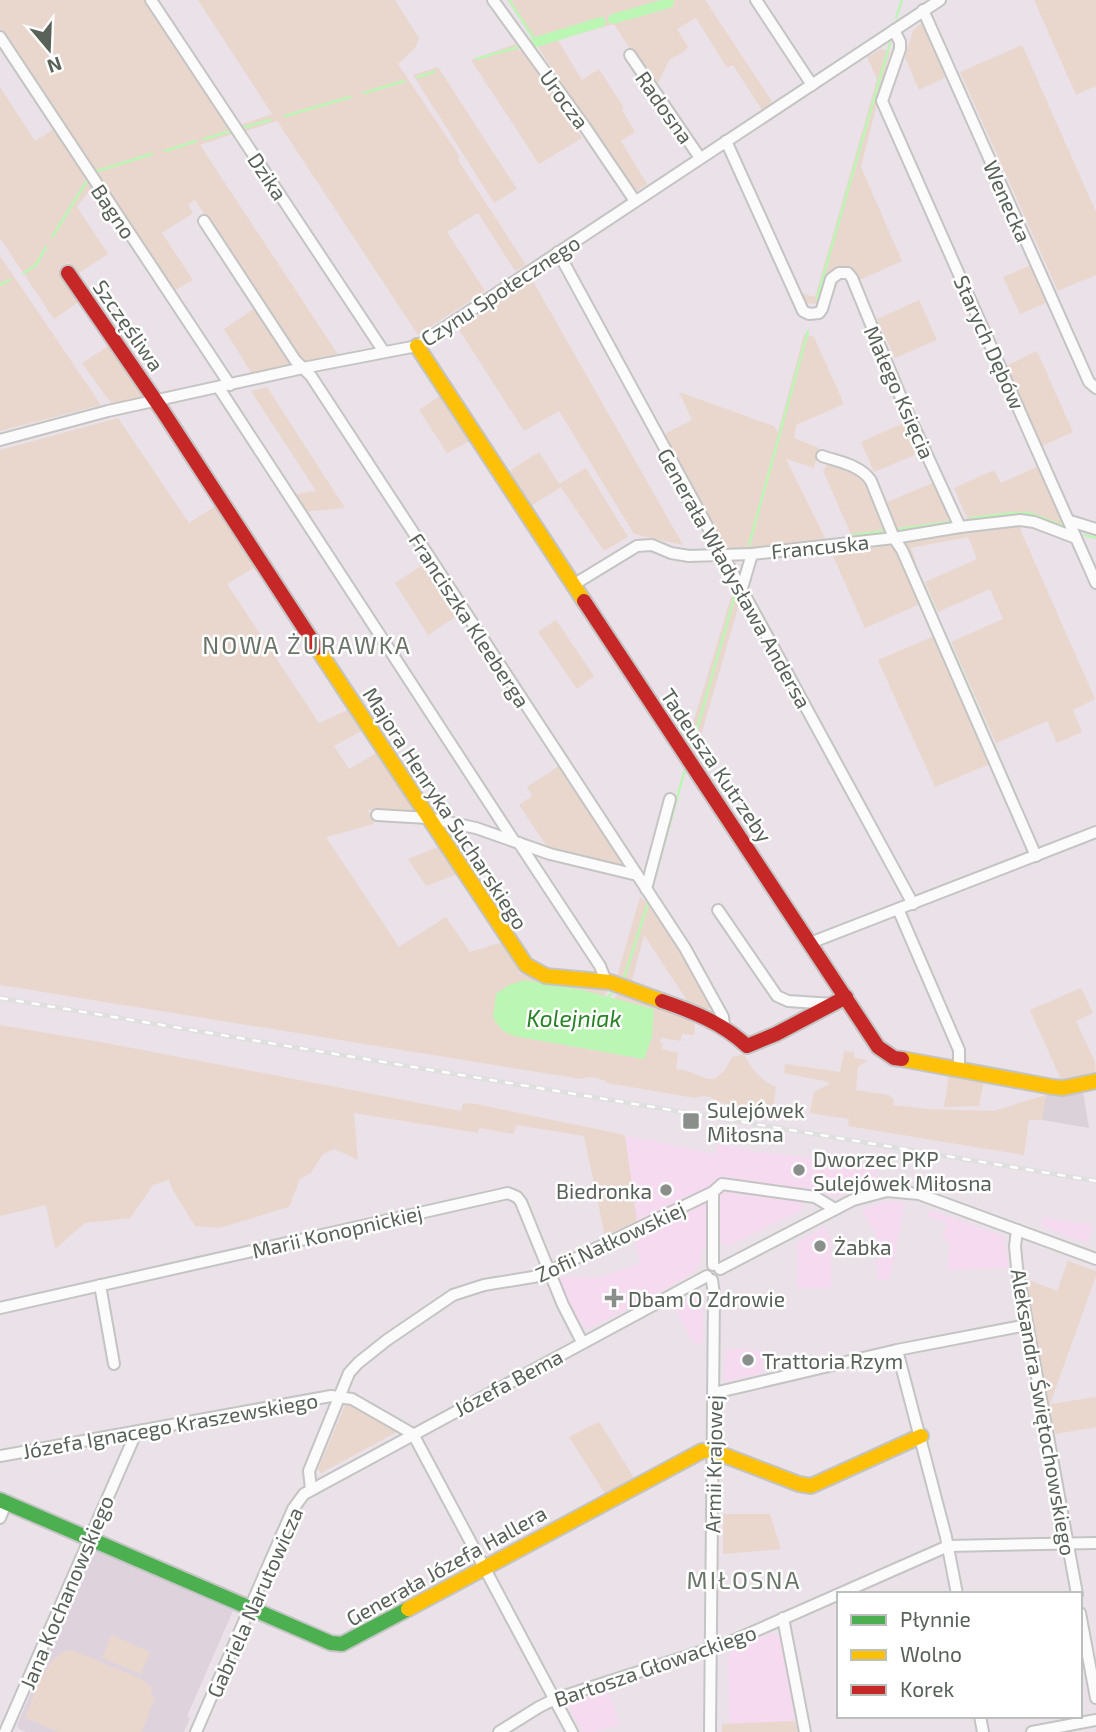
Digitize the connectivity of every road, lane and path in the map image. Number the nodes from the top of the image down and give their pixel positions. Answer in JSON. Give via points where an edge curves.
{"nodes":[{"id":1,"x":151,"y":0,"type":"edge"},
{"id":2,"x":493,"y":0,"type":"edge"},
{"id":3,"x":756,"y":0,"type":"edge"},
{"id":4,"x":940,"y":0,"type":"edge"},
{"id":5,"x":923,"y":10,"type":"junction"},
{"id":6,"x":894,"y":30,"type":"junction"},
{"id":7,"x":0,"y":37,"type":"edge"},
{"id":8,"x":630,"y":55,"type":"dead end"},
{"id":9,"x":812,"y":85,"type":"junction"},
{"id":10,"x":726,"y":141,"type":"junction"},
{"id":11,"x":700,"y":158,"type":"junction"},
{"id":12,"x":635,"y":201,"type":"junction"},
{"id":13,"x":204,"y":221,"type":"dead end"},
{"id":14,"x":558,"y":252,"type":"junction"},
{"id":15,"x":68,"y":272,"type":"dead end"},
{"id":16,"x":416,"y":346,"type":"junction"},
{"id":17,"x":384,"y":352,"type":"junction"},
{"id":18,"x":303,"y":368,"type":"junction"},
{"id":19,"x":224,"y":386,"type":"junction"},
{"id":20,"x":1096,"y":387,"type":"edge"},
{"id":21,"x":156,"y":401,"type":"junction"},
{"id":22,"x":0,"y":440,"type":"edge"},
{"id":23,"x":822,"y":456,"type":"dead end"},
{"id":24,"x":1070,"y":521,"type":"junction"},
{"id":25,"x":960,"y":527,"type":"junction"},
{"id":26,"x":1096,"y":530,"type":"edge"},
{"id":27,"x":894,"y":538,"type":"junction"},
{"id":28,"x":1076,"y":538,"type":"junction"},
{"id":29,"x":752,"y":554,"type":"junction"},
{"id":30,"x":722,"y":555,"type":"junction"},
{"id":31,"x":1096,"y":583,"type":"edge"},
{"id":32,"x":573,"y":585,"type":"junction"},
{"id":33,"x":742,"y":588,"type":"junction"},
{"id":34,"x":670,"y":799,"type":"dead end"},
{"id":35,"x":376,"y":815,"type":"dead end"},
{"id":36,"x":428,"y":818,"type":"junction"},
{"id":37,"x":1096,"y":832,"type":"edge"},
{"id":38,"x":517,"y":842,"type":"junction"},
{"id":39,"x":1036,"y":856,"type":"junction"},
{"id":40,"x":636,"y":875,"type":"junction"},
{"id":41,"x":646,"y":889,"type":"junction"},
{"id":42,"x":912,"y":904,"type":"junction"},
{"id":43,"x":898,"y":909,"type":"junction"},
{"id":44,"x":718,"y":910,"type":"dead end"},
{"id":45,"x":810,"y":943,"type":"junction"},
{"id":46,"x":606,"y":981,"type":"junction"},
{"id":47,"x":840,"y":1001,"type":"junction"},
{"id":48,"x":724,"y":1026,"type":"junction"},
{"id":49,"x":959,"y":1069,"type":"junction"},
{"id":50,"x":1096,"y":1081,"type":"edge"},
{"id":51,"x":713,"y":1192,"type":"junction"},
{"id":52,"x":835,"y":1209,"type":"junction"},
{"id":53,"x":1017,"y":1230,"type":"junction"},
{"id":54,"x":1096,"y":1259,"type":"edge"},
{"id":55,"x":717,"y":1267,"type":"junction"},
{"id":56,"x":549,"y":1272,"type":"junction"},
{"id":57,"x":709,"y":1278,"type":"junction"},
{"id":58,"x":100,"y":1285,"type":"junction"},
{"id":59,"x":0,"y":1308,"type":"edge"},
{"id":60,"x":1027,"y":1325,"type":"junction"},
{"id":61,"x":582,"y":1342,"type":"junction"},
{"id":62,"x":897,"y":1350,"type":"junction"},
{"id":63,"x":114,"y":1364,"type":"dead end"},
{"id":64,"x":714,"y":1393,"type":"junction"},
{"id":65,"x":340,"y":1396,"type":"junction"},
{"id":66,"x":136,"y":1433,"type":"junction"},
{"id":67,"x":413,"y":1434,"type":"junction"},
{"id":68,"x":115,"y":1436,"type":"junction"},
{"id":69,"x":921,"y":1436,"type":"junction"},
{"id":70,"x":713,"y":1451,"type":"junction"},
{"id":71,"x":127,"y":1453,"type":"junction"},
{"id":72,"x":0,"y":1456,"type":"edge"},
{"id":73,"x":311,"y":1489,"type":"junction"},
{"id":74,"x":3,"y":1502,"type":"edge"},
{"id":75,"x":0,"y":1518,"type":"edge"},
{"id":76,"x":89,"y":1539,"type":"junction"},
{"id":77,"x":1096,"y":1543,"type":"edge"},
{"id":78,"x":1068,"y":1544,"type":"junction"},
{"id":79,"x":948,"y":1546,"type":"junction"},
{"id":80,"x":484,"y":1567,"type":"junction"},
{"id":81,"x":843,"y":1592,"type":"edge"},
{"id":82,"x":957,"y":1592,"type":"edge"},
{"id":83,"x":1077,"y":1592,"type":"edge"},
{"id":84,"x":837,"y":1594,"type":"edge"},
{"id":85,"x":250,"y":1609,"type":"junction"},
{"id":86,"x":783,"y":1618,"type":"junction"},
{"id":87,"x":1082,"y":1624,"type":"edge"},
{"id":88,"x":711,"y":1649,"type":"junction"},
{"id":89,"x":1096,"y":1698,"type":"edge"},
{"id":90,"x":555,"y":1699,"type":"junction"},
{"id":91,"x":1096,"y":1720,"type":"edge"},
{"id":92,"x":5,"y":1730,"type":"edge"},
{"id":93,"x":196,"y":1732,"type":"edge"},
{"id":94,"x":499,"y":1732,"type":"edge"},
{"id":95,"x":572,"y":1732,"type":"edge"},
{"id":96,"x":710,"y":1732,"type":"edge"},
{"id":97,"x":805,"y":1732,"type":"edge"},
{"id":98,"x":1032,"y":1732,"type":"edge"}],
"edges":[{"from":1,"to":17,"type":"street","name":"Dzika"},
{"from":2,"to":12,"type":"street","name":"Urocza"},
{"from":3,"to":9,"type":"street"},
{"from":4,"to":5,"type":"street","name":"Czynu Społecznego"},
{"from":5,"to":6,"type":"street","name":"Czynu Społecznego"},
{"from":5,"to":20,"type":"street","name":"Wenecka","via":[[1089,382]]},
{"from":6,"to":9,"type":"street","name":"Czynu Społecznego"},
{"from":6,"to":24,"type":"street","name":"Starych Dębów","via":[[901,49],[882,102]]},
{"from":7,"to":19,"type":"street","name":"Bagno"},
{"from":8,"to":11,"type":"street","name":"Radosna"},
{"from":9,"to":10,"type":"street","name":"Czynu Społecznego"},
{"from":10,"to":11,"type":"street","name":"Czynu Społecznego"},
{"from":10,"to":25,"type":"street","name":"Małego Księcia","via":[[803,311],[814,314],[822,309],[831,279],[843,272],[852,278]]},
{"from":11,"to":12,"type":"street","name":"Czynu Społecznego"},
{"from":12,"to":14,"type":"street","name":"Czynu Społecznego"},
{"from":13,"to":18,"type":"street","name":"Franciszka Kleeberga"},
{"from":14,"to":16,"type":"street","name":"Czynu Społecznego"},
{"from":14,"to":30,"type":"street","name":"Generała Władysława Andersa"},
{"from":15,"to":21,"type":"street","name":"Szczęśliwa"},
{"from":16,"to":17,"type":"street","name":"Czynu Społecznego"},
{"from":16,"to":32,"type":"street","name":"Tadeusza Kutrzeby"},
{"from":17,"to":18,"type":"street","name":"Czynu Społecznego"},
{"from":18,"to":19,"type":"street","name":"Czynu Społecznego"},
{"from":18,"to":40,"type":"street","name":"Franciszka Kleeberga"},
{"from":19,"to":21,"type":"street","name":"Czynu Społecznego"},
{"from":19,"to":38,"type":"street","name":"Bagno"},
{"from":21,"to":22,"type":"street","name":"Czynu Społecznego"},
{"from":21,"to":36,"type":"street","name":"Majora Henryka Sucharskiego"},
{"from":23,"to":27,"type":"street","via":[[866,473]]},
{"from":24,"to":26,"type":"street"},
{"from":24,"to":28,"type":"street","name":"Starych Dębów"},
{"from":25,"to":27,"type":"street","name":"Francuska"},
{"from":25,"to":28,"type":"street","name":"Francuska","via":[[1020,520]]},
{"from":27,"to":29,"type":"street","name":"Francuska"},
{"from":27,"to":39,"type":"street"},
{"from":28,"to":31,"type":"street","name":"Starych Dębów"},
{"from":29,"to":30,"type":"street","name":"Francuska"},
{"from":29,"to":33,"type":"street"},
{"from":30,"to":32,"type":"street","name":"Francuska","via":[[689,556],[652,545],[637,546]]},
{"from":30,"to":33,"type":"street","name":"Generała Władysława Andersa"},
{"from":32,"to":45,"type":"street","name":"Tadeusza Kutrzeby"},
{"from":33,"to":42,"type":"street","name":"Generała Władysława Andersa"},
{"from":34,"to":41,"type":"street"},
{"from":35,"to":36,"type":"street"},
{"from":36,"to":38,"type":"street"},
{"from":36,"to":46,"type":"street","name":"Majora Henryka Sucharskiego","via":[[529,970],[553,977]]},
{"from":37,"to":39,"type":"street"},
{"from":38,"to":40,"type":"street","via":[[550,855]]},
{"from":38,"to":46,"type":"street","name":"Bagno"},
{"from":39,"to":42,"type":"street"},
{"from":40,"to":41,"type":"street","name":"Franciszka Kleeberga"},
{"from":41,"to":48,"type":"street","name":"Franciszka Kleeberga","via":[[698,971]]},
{"from":42,"to":43,"type":"street"},
{"from":43,"to":45,"type":"street"},
{"from":43,"to":49,"type":"street","via":[[959,1050]]},
{"from":44,"to":47,"type":"street","via":[[777,996]]},
{"from":45,"to":47,"type":"street","name":"Tadeusza Kutrzeby"},
{"from":46,"to":48,"type":"street","name":"Majora Henryka Sucharskiego"},
{"from":47,"to":48,"type":"street","name":"Majora Henryka Sucharskiego","via":[[747,1046]]},
{"from":47,"to":49,"type":"street","name":"Tadeusza Kutrzeby","via":[[889,1056]]},
{"from":49,"to":50,"type":"street","name":"Tadeusza Kutrzeby","via":[[1063,1088]]},
{"from":51,"to":52,"type":"street","name":"Zofii Nałkowskiej","via":[[722,1184],[751,1187],[815,1197]]},
{"from":51,"to":55,"type":"street","name":"Zofii Nałkowskiej"},
{"from":51,"to":56,"type":"street","name":"Zofii Nałkowskiej"},
{"from":52,"to":53,"type":"street","via":[[867,1195],[906,1191]]},
{"from":52,"to":55,"type":"street"},
{"from":53,"to":54,"type":"street"},
{"from":53,"to":60,"type":"street","name":"Aleksandra Świętochowskiego","via":[[1015,1256]]},
{"from":55,"to":57,"type":"street","via":[[720,1276]]},
{"from":56,"to":58,"type":"street","name":"Marii Konopnickiej","via":[[521,1202],[506,1193]]},
{"from":56,"to":61,"type":"street","name":"Marii Konopnickiej"},
{"from":56,"to":65,"type":"street","name":"Zofii Nałkowskiej","via":[[474,1287],[446,1299],[358,1363]]},
{"from":57,"to":61,"type":"street","name":"Józefa Bema"},
{"from":57,"to":64,"type":"street","name":"Armii Krajowej","via":[[714,1295]]},
{"from":58,"to":59,"type":"street","name":"Marii Konopnickiej"},
{"from":58,"to":63,"type":"street"},
{"from":60,"to":62,"type":"street"},
{"from":60,"to":78,"type":"street","name":"Aleksandra Świętochowskiego"},
{"from":61,"to":67,"type":"street","name":"Józefa Bema"},
{"from":62,"to":64,"type":"street"},
{"from":62,"to":69,"type":"street"},
{"from":64,"to":70,"type":"street","name":"Armii Krajowej"},
{"from":65,"to":66,"type":"street","name":"Józefa Ignacego Kraszewskiego"},
{"from":65,"to":67,"type":"street"},
{"from":65,"to":73,"type":"street","name":"Gabriela Narutowicza","via":[[309,1471]]},
{"from":66,"to":68,"type":"street","name":"Józefa Ignacego Kraszewskiego"},
{"from":66,"to":71,"type":"street","name":"Jana Kochanowskiego"},
{"from":67,"to":73,"type":"street","name":"Józefa Bema"},
{"from":67,"to":80,"type":"street"},
{"from":68,"to":71,"type":"street"},
{"from":68,"to":72,"type":"street","name":"Józefa Ignacego Kraszewskiego"},
{"from":69,"to":70,"type":"street","via":[[811,1486]]},
{"from":69,"to":79,"type":"street"},
{"from":70,"to":80,"type":"street","name":"Generała Józefa Hallera","via":[[696,1453]]},
{"from":70,"to":88,"type":"street","name":"Armii Krajowej"},
{"from":71,"to":76,"type":"street","name":"Jana Kochanowskiego"},
{"from":73,"to":85,"type":"street","name":"Gabriela Narutowicza","via":[[295,1506]]},
{"from":74,"to":75,"type":"street"},
{"from":74,"to":76,"type":"street","name":"Generała Józefa Hallera"},
{"from":76,"to":85,"type":"street","name":"Generała Józefa Hallera"},
{"from":76,"to":92,"type":"street","name":"Jana Kochanowskiego"},
{"from":77,"to":78,"type":"street","name":"Bartosza Głowackiego"},
{"from":78,"to":79,"type":"street","name":"Bartosza Głowackiego"},
{"from":78,"to":83,"type":"street","name":"Aleksandra Świętochowskiego"},
{"from":79,"to":81,"type":"street","name":"Bartosza Głowackiego"},
{"from":79,"to":82,"type":"street"},
{"from":80,"to":85,"type":"street","name":"Generała Józefa Hallera","via":[[345,1644],[331,1643]]},
{"from":80,"to":90,"type":"street"},
{"from":84,"to":86,"type":"street","name":"Bartosza Głowackiego"},
{"from":85,"to":93,"type":"street","name":"Gabriela Narutowicza"},
{"from":86,"to":88,"type":"street","name":"Bartosza Głowackiego"},
{"from":86,"to":97,"type":"street"},
{"from":87,"to":89,"type":"street"},
{"from":88,"to":90,"type":"street","name":"Bartosza Głowackiego"},
{"from":88,"to":96,"type":"street","name":"Armii Krajowej"},
{"from":90,"to":94,"type":"street","name":"Bartosza Głowackiego"},
{"from":90,"to":95,"type":"street"},
{"from":91,"to":98,"type":"street"}]}
